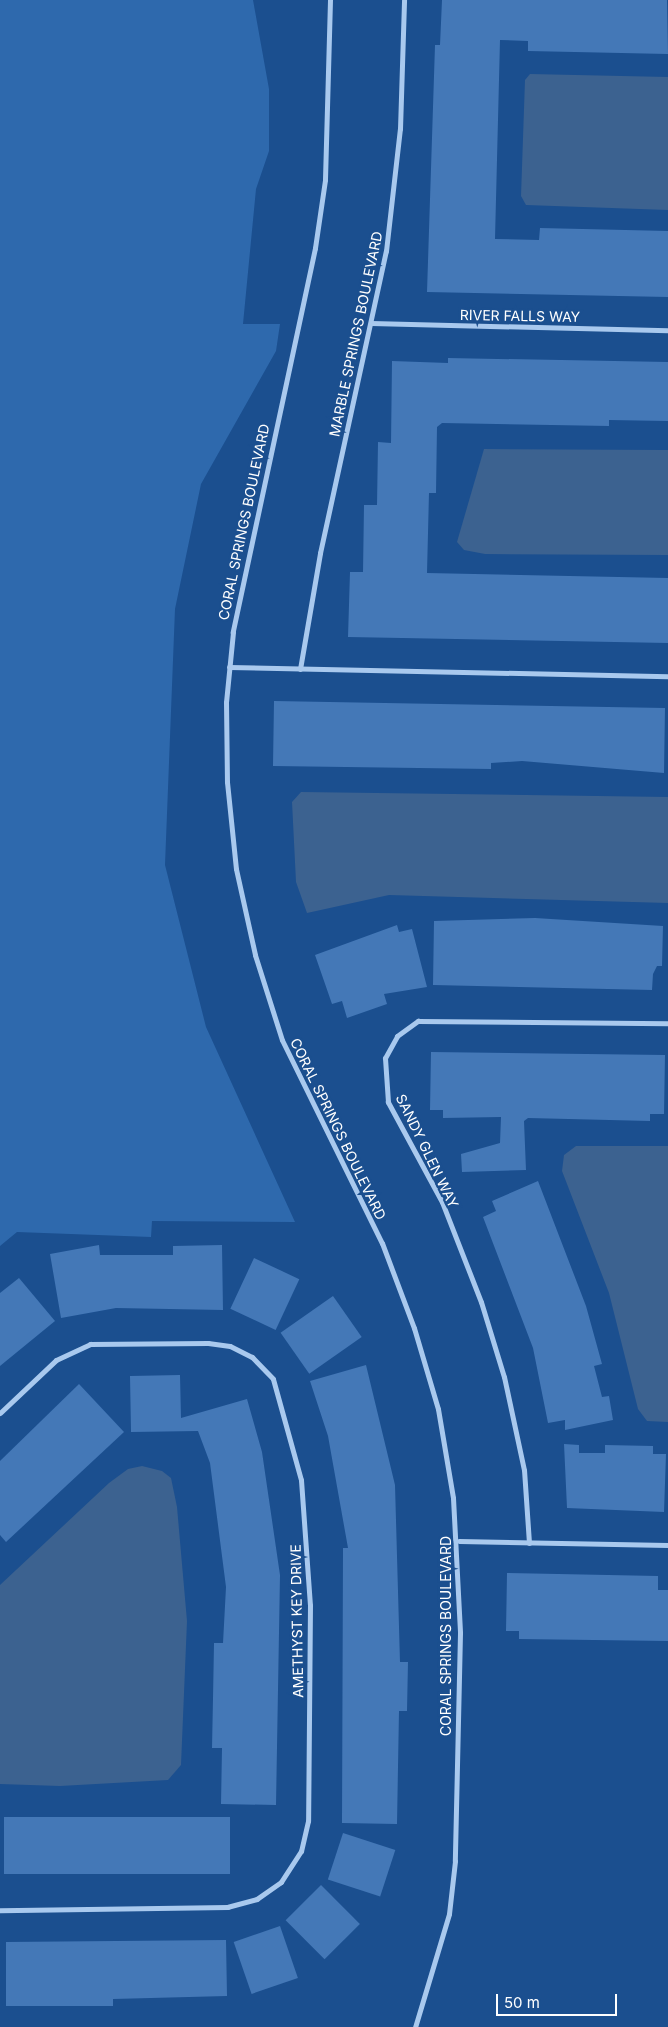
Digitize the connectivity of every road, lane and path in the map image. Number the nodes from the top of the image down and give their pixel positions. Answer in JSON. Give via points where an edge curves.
{"nodes":[{"id":1,"x":330,"y":0,"type":"edge"},
{"id":2,"x":404,"y":0,"type":"edge"},
{"id":3,"x":371,"y":323,"type":"junction"},
{"id":4,"x":668,"y":330,"type":"edge"},
{"id":5,"x":230,"y":667,"type":"junction"},
{"id":6,"x":300,"y":668,"type":"junction"},
{"id":7,"x":668,"y":676,"type":"edge"},
{"id":8,"x":668,"y":1023,"type":"edge"},
{"id":9,"x":0,"y":1413,"type":"edge"},
{"id":10,"x":459,"y":1541,"type":"junction"},
{"id":11,"x":529,"y":1542,"type":"junction"},
{"id":12,"x":668,"y":1545,"type":"edge"},
{"id":13,"x":0,"y":1910,"type":"edge"},
{"id":14,"x":415,"y":2027,"type":"edge"}],
"edges":[{"from":1,"to":5,"type":"street","name":"CORAL SPRINGS BOULEVARD","via":[[324,180],[315,248],[244,561]]},
{"from":2,"to":3,"type":"street","name":"MARBLE SPRINGS BOULEVARD","via":[[396,175]]},
{"from":3,"to":4,"type":"street","name":"RIVER FALLS WAY"},
{"from":3,"to":6,"type":"street","name":"MARBLE SPRINGS BOULEVARD","via":[[320,553]]},
{"from":5,"to":6,"type":"street"},
{"from":5,"to":10,"type":"street","name":"CORAL SPRINGS BOULEVARD","via":[[227,782],[236,868],[255,955],[282,1040],[382,1243],[414,1328],[438,1409]]},
{"from":6,"to":7,"type":"street"},
{"from":8,"to":11,"type":"street","name":"SANDY GLEN WAY","via":[[418,1021],[397,1036],[385,1058],[388,1102],[442,1202],[481,1302],[504,1377],[524,1470]]},
{"from":9,"to":13,"type":"street","name":"AMETHYST KEY DRIVE","via":[[56,1360],[90,1344],[208,1343],[230,1346],[252,1357],[273,1379],[301,1480],[310,1605],[308,1821],[301,1851],[281,1882],[258,1899],[228,1908]]},
{"from":10,"to":11,"type":"street"},
{"from":10,"to":14,"type":"street","name":"CORAL SPRINGS BOULEVARD","via":[[455,1861],[449,1914]]},
{"from":11,"to":12,"type":"street"}]}
